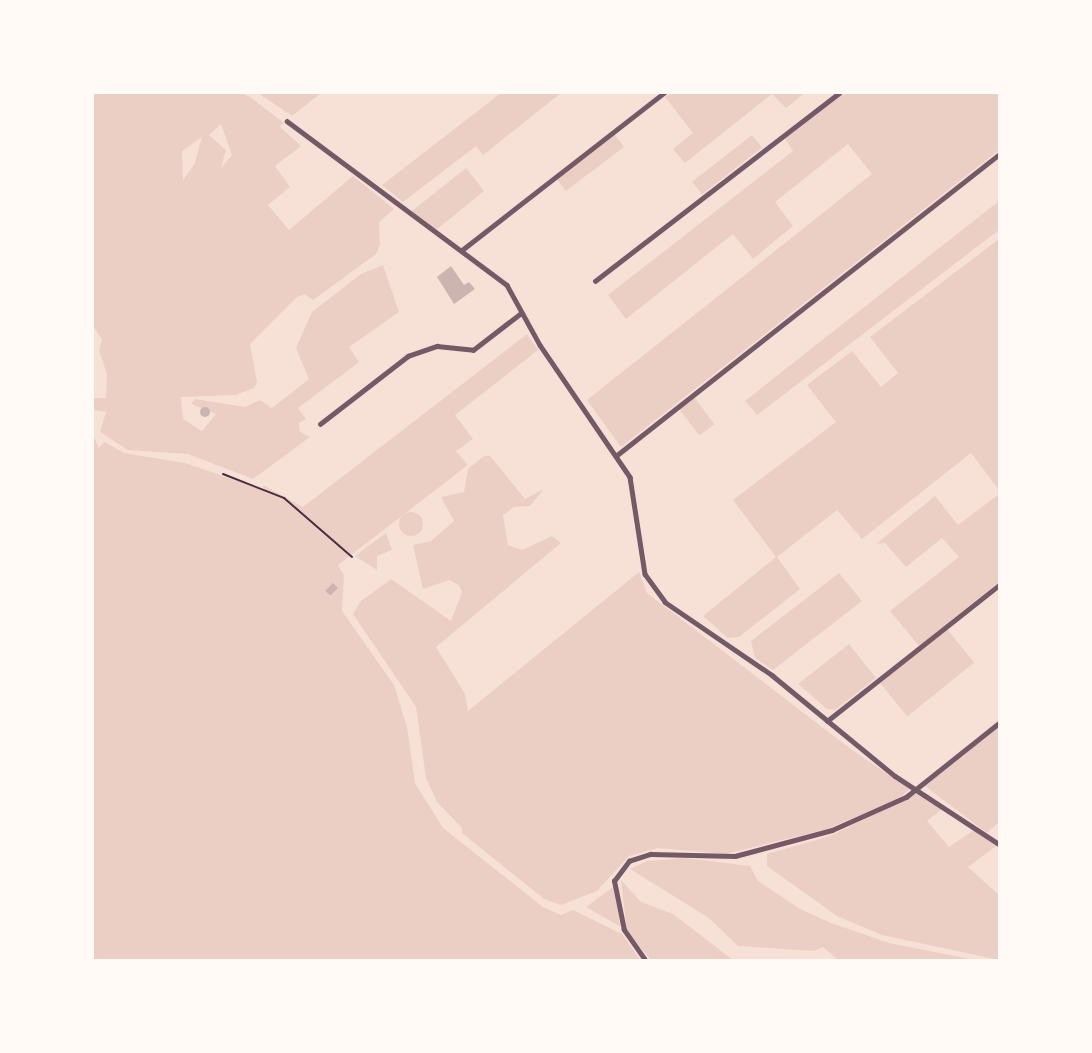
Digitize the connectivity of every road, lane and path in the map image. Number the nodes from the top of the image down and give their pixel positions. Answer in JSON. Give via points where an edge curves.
{"nodes":[{"id":1,"x":664,"y":93,"type":"edge"},
{"id":2,"x":839,"y":93,"type":"edge"},
{"id":3,"x":287,"y":121,"type":"dead end"},
{"id":4,"x":999,"y":155,"type":"edge"},
{"id":5,"x":462,"y":250,"type":"junction"},
{"id":6,"x":595,"y":281,"type":"dead end"},
{"id":7,"x":521,"y":313,"type":"junction"},
{"id":8,"x":320,"y":424,"type":"dead end"},
{"id":9,"x":617,"y":454,"type":"junction"},
{"id":10,"x":223,"y":474,"type":"dead end"},
{"id":11,"x":352,"y":558,"type":"dead end"},
{"id":12,"x":999,"y":585,"type":"edge"},
{"id":13,"x":827,"y":721,"type":"junction"},
{"id":14,"x":999,"y":723,"type":"edge"},
{"id":15,"x":917,"y":788,"type":"junction"},
{"id":16,"x":999,"y":844,"type":"edge"},
{"id":17,"x":645,"y":960,"type":"edge"}],
"edges":[{"from":1,"to":5,"type":"street"},
{"from":2,"to":6,"type":"street"},
{"from":3,"to":5,"type":"street","via":[[440,239]]},
{"from":4,"to":9,"type":"street"},
{"from":5,"to":7,"type":"street","via":[[507,285]]},
{"from":7,"to":8,"type":"street","via":[[473,349],[437,346],[408,356]]},
{"from":7,"to":9,"type":"street"},
{"from":9,"to":13,"type":"street","via":[[635,487],[641,553],[652,587],[665,602],[772,675]]},
{"from":10,"to":11,"type":"path","via":[[264,487],[298,507]]},
{"from":12,"to":13,"type":"street"},
{"from":13,"to":15,"type":"street","via":[[895,776]]},
{"from":14,"to":15,"type":"street"},
{"from":15,"to":16,"type":"street"},
{"from":15,"to":17,"type":"street","via":[[887,808],[832,831],[734,856],[651,854],[629,861],[614,881],[624,930]]}]}
